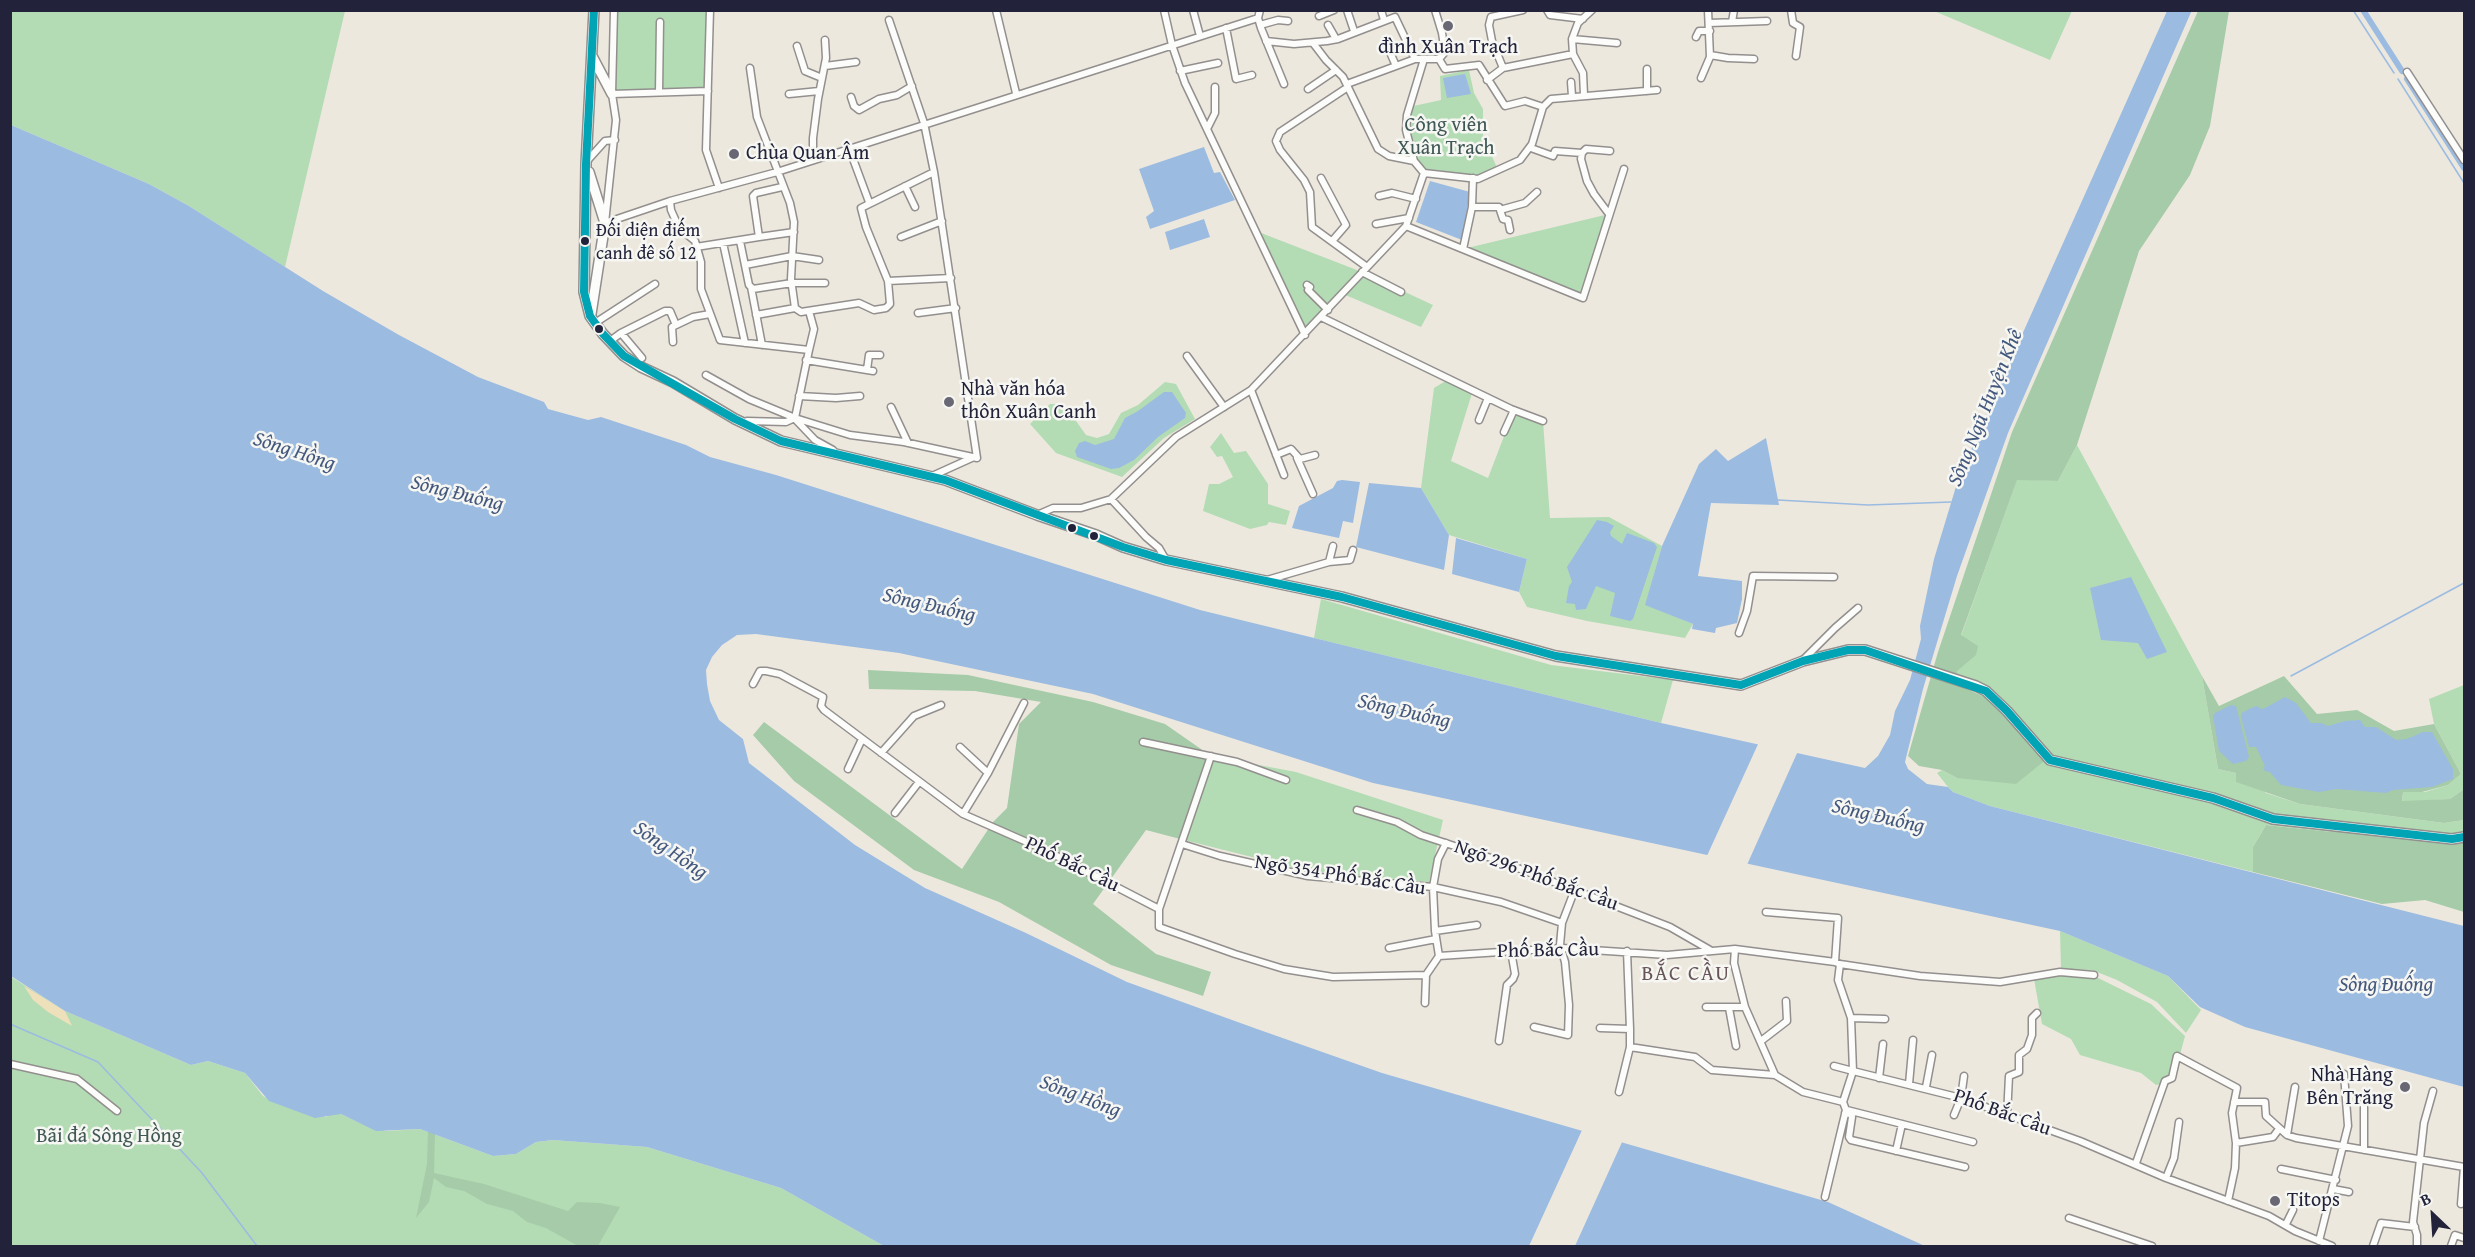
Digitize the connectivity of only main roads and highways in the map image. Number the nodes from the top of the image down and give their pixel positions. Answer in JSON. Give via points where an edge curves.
{"nodes":[{"id":1,"x":594,"y":10,"type":"edge"},
{"id":2,"x":591,"y":54,"type":"junction"},
{"id":3,"x":612,"y":94,"type":"road end"},
{"id":4,"x":586,"y":163,"type":"junction"},
{"id":5,"x":593,"y":319,"type":"junction"},
{"id":6,"x":2464,"y":837,"type":"edge"}],
"edges":[{"from":1,"to":2,"type":"main road"},
{"from":2,"to":3,"type":"main road"},
{"from":2,"to":4,"type":"main road"},
{"from":4,"to":5,"type":"main road","via":[[584,292]]},
{"from":4,"to":5,"type":"main road","via":[[605,224]]},
{"from":5,"to":6,"type":"main road","via":[[624,356],[640,367],[781,441],[931,476],[1123,548],[1166,560],[1342,597],[1556,656],[1741,685],[1803,661],[1848,650],[1865,651],[1986,691],[2050,760],[2213,798],[2273,819],[2452,839]]}]}
